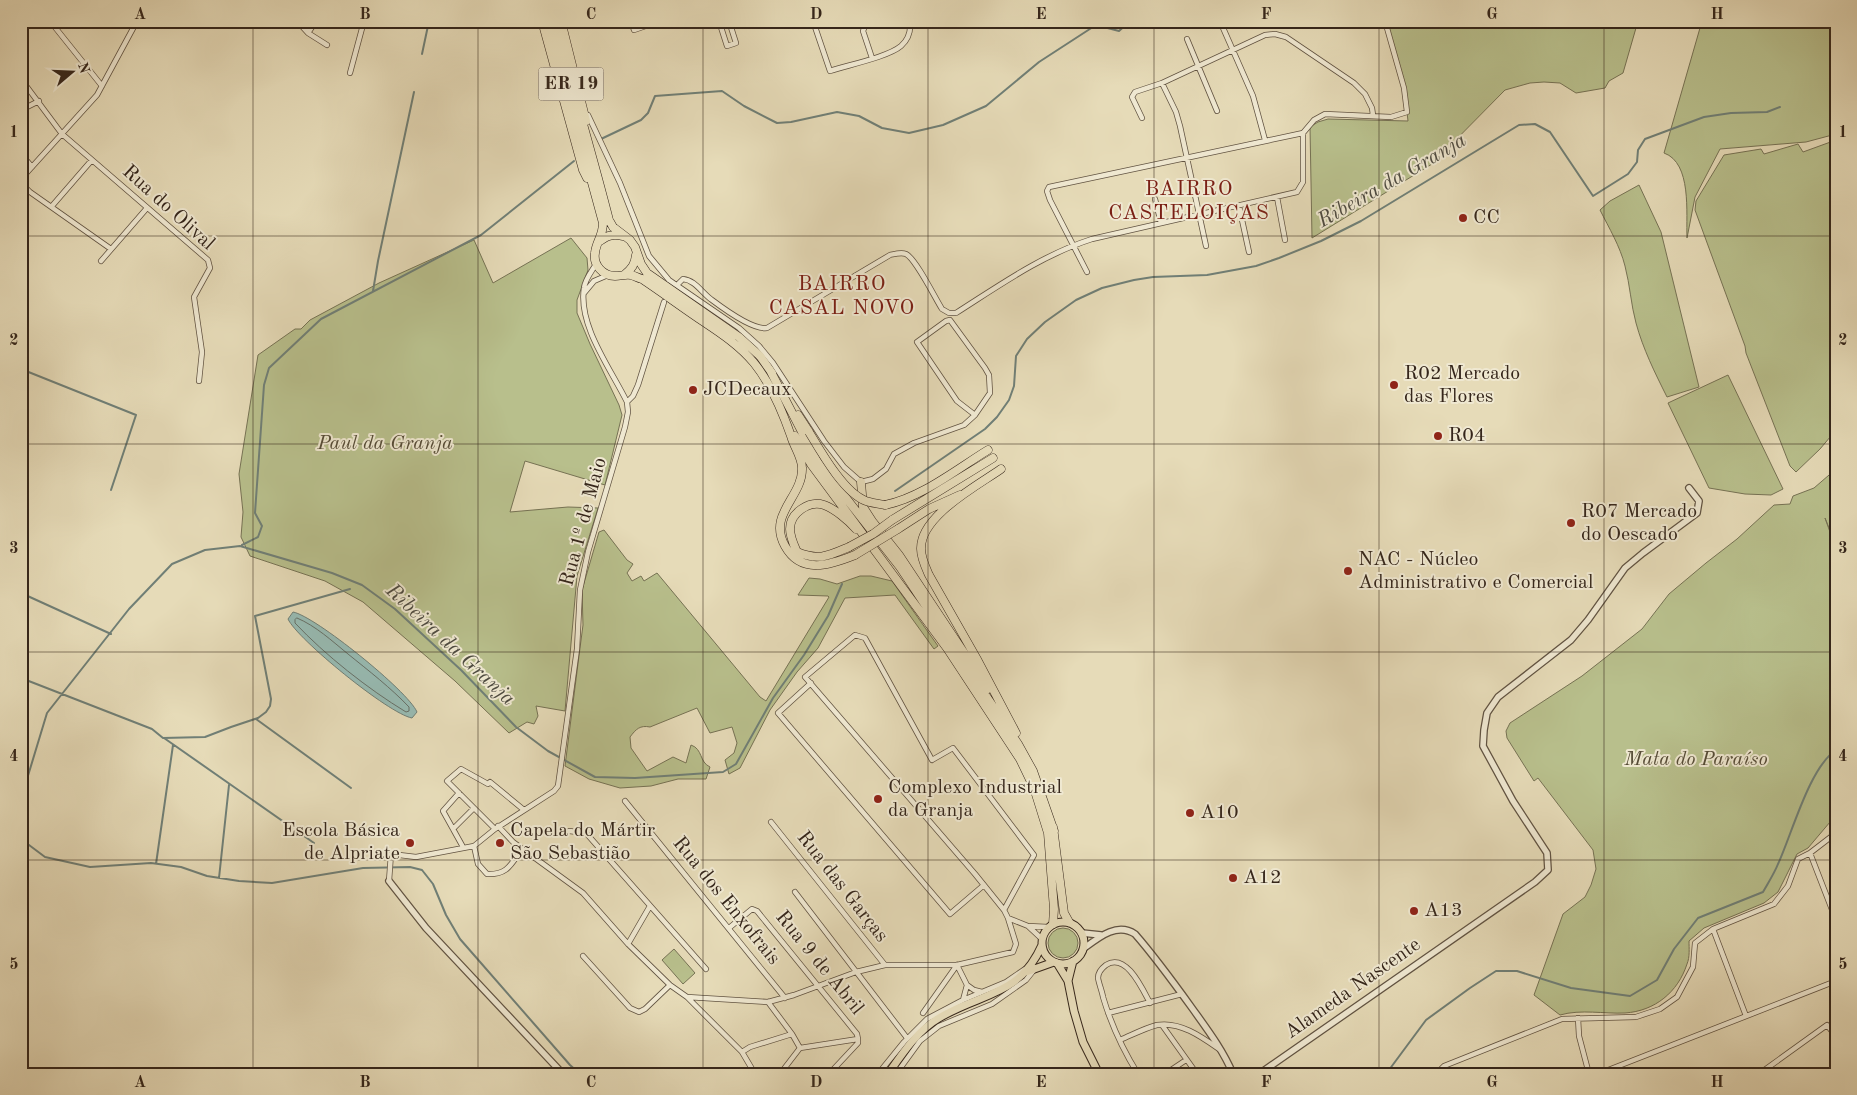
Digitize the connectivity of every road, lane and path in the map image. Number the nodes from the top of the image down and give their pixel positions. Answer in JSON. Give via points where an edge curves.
{"nodes":[{"id":1,"x":24,"y":21,"type":"edge"},
{"id":2,"x":50,"y":21,"type":"edge"},
{"id":3,"x":137,"y":21,"type":"edge"},
{"id":4,"x":297,"y":21,"type":"edge"},
{"id":5,"x":316,"y":21,"type":"edge"},
{"id":6,"x":364,"y":21,"type":"edge"},
{"id":7,"x":438,"y":21,"type":"edge"},
{"id":8,"x":452,"y":21,"type":"edge"},
{"id":9,"x":542,"y":21,"type":"edge"},
{"id":10,"x":548,"y":21,"type":"edge"},
{"id":11,"x":555,"y":21,"type":"edge"},
{"id":12,"x":561,"y":21,"type":"edge"},
{"id":13,"x":631,"y":21,"type":"edge"},
{"id":14,"x":660,"y":21,"type":"edge"},
{"id":15,"x":719,"y":21,"type":"edge"},
{"id":16,"x":729,"y":21,"type":"edge"},
{"id":17,"x":813,"y":21,"type":"edge"},
{"id":18,"x":867,"y":21,"type":"edge"},
{"id":19,"x":910,"y":21,"type":"edge"},
{"id":20,"x":1220,"y":21,"type":"edge"},
{"id":21,"x":1385,"y":21,"type":"edge"},
{"id":22,"x":21,"y":24,"type":"edge"},
{"id":23,"x":308,"y":33,"type":"junction"},
{"id":24,"x":1187,"y":39,"type":"dead end"},
{"id":25,"x":327,"y":45,"type":"dead end"},
{"id":26,"x":1233,"y":49,"type":"junction"},
{"id":27,"x":872,"y":58,"type":"junction"},
{"id":28,"x":1198,"y":66,"type":"junction"},
{"id":29,"x":350,"y":73,"type":"dead end"},
{"id":30,"x":21,"y":78,"type":"edge"},
{"id":31,"x":1162,"y":83,"type":"junction"},
{"id":32,"x":102,"y":86,"type":"junction"},
{"id":33,"x":39,"y":101,"type":"junction"},
{"id":34,"x":583,"y":105,"type":"junction"},
{"id":35,"x":21,"y":110,"type":"edge"},
{"id":36,"x":1217,"y":111,"type":"dead end"},
{"id":37,"x":1372,"y":115,"type":"junction"},
{"id":38,"x":1142,"y":118,"type":"dead end"},
{"id":39,"x":1303,"y":133,"type":"junction"},
{"id":40,"x":62,"y":134,"type":"junction"},
{"id":41,"x":1265,"y":140,"type":"junction"},
{"id":42,"x":591,"y":147,"type":"junction"},
{"id":43,"x":21,"y":154,"type":"edge"},
{"id":44,"x":1186,"y":157,"type":"junction"},
{"id":45,"x":92,"y":161,"type":"junction"},
{"id":46,"x":32,"y":167,"type":"junction"},
{"id":47,"x":21,"y":178,"type":"edge"},
{"id":48,"x":21,"y":183,"type":"edge"},
{"id":49,"x":1277,"y":197,"type":"junction"},
{"id":50,"x":596,"y":198,"type":"junction"},
{"id":51,"x":1155,"y":199,"type":"dead end"},
{"id":52,"x":52,"y":206,"type":"junction"},
{"id":53,"x":1239,"y":206,"type":"junction"},
{"id":54,"x":147,"y":208,"type":"junction"},
{"id":55,"x":1199,"y":215,"type":"junction"},
{"id":56,"x":1161,"y":223,"type":"junction"},
{"id":57,"x":623,"y":236,"type":"junction"},
{"id":58,"x":1285,"y":240,"type":"dead end"},
{"id":59,"x":600,"y":241,"type":"junction"},
{"id":60,"x":1073,"y":245,"type":"junction"},
{"id":61,"x":1206,"y":246,"type":"dead end"},
{"id":62,"x":112,"y":249,"type":"junction"},
{"id":63,"x":1249,"y":252,"type":"dead end"},
{"id":64,"x":636,"y":255,"type":"junction"},
{"id":65,"x":101,"y":261,"type":"dead end"},
{"id":66,"x":596,"y":264,"type":"junction"},
{"id":67,"x":1087,"y":272,"type":"dead end"},
{"id":68,"x":624,"y":274,"type":"junction"},
{"id":69,"x":608,"y":275,"type":"junction"},
{"id":70,"x":676,"y":284,"type":"junction"},
{"id":71,"x":584,"y":293,"type":"junction"},
{"id":72,"x":664,"y":302,"type":"dead end"},
{"id":73,"x":770,"y":370,"type":"junction"},
{"id":74,"x":199,"y":381,"type":"dead end"},
{"id":75,"x":627,"y":402,"type":"junction"},
{"id":76,"x":976,"y":415,"type":"junction"},
{"id":77,"x":786,"y":421,"type":"junction"},
{"id":78,"x":988,"y":450,"type":"dead end"},
{"id":79,"x":993,"y":458,"type":"dead end"},
{"id":80,"x":1001,"y":470,"type":"dead end"},
{"id":81,"x":861,"y":482,"type":"junction"},
{"id":82,"x":1689,"y":488,"type":"dead end"},
{"id":83,"x":968,"y":492,"type":"junction"},
{"id":84,"x":884,"y":560,"type":"junction"},
{"id":85,"x":811,"y":683,"type":"junction"},
{"id":86,"x":1016,"y":733,"type":"junction"},
{"id":87,"x":459,"y":793,"type":"junction"},
{"id":88,"x":625,"y":801,"type":"dead end"},
{"id":89,"x":474,"y":808,"type":"junction"},
{"id":90,"x":524,"y":810,"type":"junction"},
{"id":91,"x":771,"y":822,"type":"dead end"},
{"id":92,"x":496,"y":827,"type":"junction"},
{"id":93,"x":453,"y":830,"type":"junction"},
{"id":94,"x":569,"y":831,"type":"dead end"},
{"id":95,"x":1054,"y":831,"type":"junction"},
{"id":96,"x":1836,"y":833,"type":"edge"},
{"id":97,"x":474,"y":846,"type":"junction"},
{"id":98,"x":464,"y":847,"type":"junction"},
{"id":99,"x":522,"y":849,"type":"junction"},
{"id":100,"x":1810,"y":853,"type":"junction"},
{"id":101,"x":389,"y":881,"type":"joint"},
{"id":102,"x":984,"y":885,"type":"junction"},
{"id":103,"x":795,"y":892,"type":"dead end"},
{"id":104,"x":650,"y":906,"type":"junction"},
{"id":105,"x":1004,"y":910,"type":"junction"},
{"id":106,"x":1008,"y":918,"type":"junction"},
{"id":107,"x":1836,"y":920,"type":"edge"},
{"id":108,"x":1069,"y":922,"type":"junction"},
{"id":109,"x":1028,"y":926,"type":"junction"},
{"id":110,"x":1051,"y":926,"type":"junction"},
{"id":111,"x":729,"y":928,"type":"junction"},
{"id":112,"x":1713,"y":928,"type":"junction"},
{"id":113,"x":1082,"y":932,"type":"junction"},
{"id":114,"x":1103,"y":935,"type":"junction"},
{"id":115,"x":1042,"y":942,"type":"junction"},
{"id":116,"x":628,"y":944,"type":"junction"},
{"id":117,"x":1083,"y":948,"type":"junction"},
{"id":118,"x":584,"y":956,"type":"dead end"},
{"id":119,"x":1073,"y":961,"type":"junction"},
{"id":120,"x":1056,"y":962,"type":"junction"},
{"id":121,"x":885,"y":965,"type":"junction"},
{"id":122,"x":956,"y":965,"type":"junction"},
{"id":123,"x":1032,"y":968,"type":"junction"},
{"id":124,"x":706,"y":969,"type":"dead end"},
{"id":125,"x":856,"y":972,"type":"junction"},
{"id":126,"x":1068,"y":981,"type":"junction"},
{"id":127,"x":1836,"y":981,"type":"edge"},
{"id":128,"x":670,"y":985,"type":"junction"},
{"id":129,"x":817,"y":985,"type":"junction"},
{"id":130,"x":967,"y":985,"type":"junction"},
{"id":131,"x":984,"y":992,"type":"junction"},
{"id":132,"x":1182,"y":994,"type":"junction"},
{"id":133,"x":687,"y":996,"type":"junction"},
{"id":134,"x":785,"y":998,"type":"junction"},
{"id":135,"x":963,"y":1000,"type":"junction"},
{"id":136,"x":768,"y":1002,"type":"junction"},
{"id":137,"x":1150,"y":1002,"type":"junction"},
{"id":138,"x":1108,"y":1013,"type":"junction"},
{"id":139,"x":923,"y":1014,"type":"dead end"},
{"id":140,"x":1746,"y":1016,"type":"junction"},
{"id":141,"x":1578,"y":1018,"type":"junction"},
{"id":142,"x":1162,"y":1025,"type":"junction"},
{"id":143,"x":792,"y":1034,"type":"junction"},
{"id":144,"x":1836,"y":1036,"type":"edge"},
{"id":145,"x":907,"y":1038,"type":"junction"},
{"id":146,"x":858,"y":1039,"type":"junction"},
{"id":147,"x":1120,"y":1040,"type":"junction"},
{"id":148,"x":800,"y":1048,"type":"junction"},
{"id":149,"x":1221,"y":1050,"type":"junction"},
{"id":150,"x":742,"y":1052,"type":"junction"},
{"id":151,"x":1186,"y":1060,"type":"junction"},
{"id":152,"x":1441,"y":1071,"type":"edge"},
{"id":153,"x":1231,"y":1073,"type":"edge"},
{"id":154,"x":563,"y":1074,"type":"edge"},
{"id":155,"x":755,"y":1074,"type":"edge"},
{"id":156,"x":780,"y":1074,"type":"edge"},
{"id":157,"x":829,"y":1074,"type":"edge"},
{"id":158,"x":878,"y":1074,"type":"edge"},
{"id":159,"x":888,"y":1074,"type":"edge"},
{"id":160,"x":896,"y":1074,"type":"edge"},
{"id":161,"x":1099,"y":1074,"type":"edge"},
{"id":162,"x":1138,"y":1074,"type":"edge"},
{"id":163,"x":1165,"y":1074,"type":"edge"},
{"id":164,"x":1197,"y":1074,"type":"edge"},
{"id":165,"x":1259,"y":1074,"type":"edge"},
{"id":166,"x":1590,"y":1074,"type":"edge"},
{"id":167,"x":1598,"y":1074,"type":"edge"},
{"id":168,"x":1759,"y":1074,"type":"edge"}],
"edges":[{"from":1,"to":22,"type":"street"},
{"from":2,"to":32,"type":"street"},
{"from":3,"to":32,"type":"street"},
{"from":4,"to":23,"type":"street"},
{"from":5,"to":23,"type":"street"},
{"from":6,"to":29,"type":"street"},
{"from":7,"to":8,"type":"street"},
{"from":9,"to":50,"type":"highway","via":[[583,170]]},
{"from":10,"to":50,"type":"highway"},
{"from":11,"to":42,"type":"highway","number":"ER 19"},
{"from":12,"to":34,"type":"highway"},
{"from":13,"to":14,"type":"street","via":[[634,30]]},
{"from":15,"to":16,"type":"street","via":[[727,46],[736,43]]},
{"from":17,"to":27,"type":"street","via":[[830,70]]},
{"from":18,"to":27,"type":"street","via":[[863,31]]},
{"from":19,"to":27,"type":"street","via":[[909,36],[900,46]]},
{"from":20,"to":26,"type":"street"},
{"from":21,"to":37,"type":"street","via":[[1404,88],[1407,112],[1391,117]]},
{"from":23,"to":25,"type":"street"},
{"from":24,"to":28,"type":"street"},
{"from":26,"to":28,"type":"street"},
{"from":26,"to":37,"type":"street","via":[[1270,34],[1280,34],[1354,83],[1365,94]]},
{"from":26,"to":41,"type":"street","via":[[1253,96]]},
{"from":28,"to":31,"type":"street"},
{"from":28,"to":36,"type":"street"},
{"from":30,"to":33,"type":"street","name":"Rua do Olival"},
{"from":31,"to":38,"type":"street","via":[[1135,92],[1132,97]]},
{"from":31,"to":44,"type":"street","via":[[1176,112]]},
{"from":32,"to":40,"type":"street"},
{"from":33,"to":35,"type":"street"},
{"from":33,"to":40,"type":"street","name":"Rua do Olival"},
{"from":34,"to":42,"type":"highway"},
{"from":34,"to":70,"type":"street","via":[[620,183],[649,256]]},
{"from":37,"to":39,"type":"street","via":[[1326,114],[1314,120]]},
{"from":39,"to":41,"type":"street"},
{"from":39,"to":49,"type":"street","via":[[1303,182],[1297,192]]},
{"from":40,"to":45,"type":"street","name":"Rua do Olival"},
{"from":40,"to":46,"type":"street"},
{"from":41,"to":44,"type":"street"},
{"from":42,"to":57,"type":"highway","number":"ER 19","via":[[609,220]]},
{"from":43,"to":46,"type":"street"},
{"from":44,"to":55,"type":"street"},
{"from":44,"to":60,"type":"street","via":[[1049,187],[1050,200]]},
{"from":45,"to":52,"type":"street"},
{"from":45,"to":54,"type":"street","name":"Rua do Olival"},
{"from":46,"to":47,"type":"street"},
{"from":48,"to":52,"type":"street"},
{"from":49,"to":53,"type":"street"},
{"from":49,"to":58,"type":"street"},
{"from":50,"to":59,"type":"highway","via":[[603,223]]},
{"from":51,"to":56,"type":"street"},
{"from":52,"to":62,"type":"street"},
{"from":53,"to":55,"type":"street"},
{"from":53,"to":63,"type":"street"},
{"from":54,"to":62,"type":"street"},
{"from":54,"to":74,"type":"street","name":"Rua do Olival","via":[[208,260],[210,268],[194,297],[202,352]]},
{"from":55,"to":56,"type":"street"},
{"from":55,"to":61,"type":"street"},
{"from":56,"to":60,"type":"street"},
{"from":57,"to":59,"type":"highway","via":[[615,234]]},
{"from":57,"to":64,"type":"highway","via":[[630,240]]},
{"from":59,"to":66,"type":"highway","via":[[594,256]]},
{"from":60,"to":67,"type":"street"},
{"from":60,"to":70,"type":"street","via":[[1044,258],[956,313],[942,309],[914,262],[906,254],[898,253],[768,328],[761,329],[711,299],[688,280],[683,279]]},
{"from":62,"to":65,"type":"street"},
{"from":64,"to":68,"type":"highway","via":[[635,263]]},
{"from":64,"to":73,"type":"highway","via":[[647,273],[739,337]]},
{"from":66,"to":69,"type":"highway"},
{"from":66,"to":71,"type":"street"},
{"from":68,"to":69,"type":"highway"},
{"from":68,"to":77,"type":"highway","via":[[642,279],[734,342],[772,388]]},
{"from":69,"to":71,"type":"street","via":[[594,281]]},
{"from":70,"to":81,"type":"street","via":[[760,346],[824,441],[844,467]]},
{"from":71,"to":75,"type":"street","via":[[587,322]]},
{"from":72,"to":75,"type":"street","via":[[638,385]]},
{"from":73,"to":78,"type":"highway","bridge":true,"via":[[828,463],[846,486],[865,501],[885,505],[901,502]]},
{"from":73,"to":95,"type":"highway","via":[[817,461],[900,567],[1018,744],[1033,771]]},
{"from":75,"to":90,"type":"street","name":"Rua 1º de Maio","via":[[628,412],[580,590],[577,649],[558,786],[554,792]]},
{"from":76,"to":76,"type":"street","via":[[990,394],[989,375],[950,320],[946,321],[917,342],[957,401]]},
{"from":76,"to":81,"type":"street","via":[[964,425],[914,443],[894,454],[886,469],[873,479]]},
{"from":77,"to":83,"type":"highway","bridge":true,"via":[[802,469],[797,487],[783,511],[780,537],[794,557],[804,564],[821,566],[854,555],[929,509]]},
{"from":77,"to":84,"type":"highway","via":[[811,464]]},
{"from":79,"to":84,"type":"highway","bridge":true,"via":[[873,534],[849,547],[822,558],[797,552],[790,528],[802,508],[825,506],[852,524]]},
{"from":80,"to":83,"type":"highway"},
{"from":81,"to":86,"type":"highway","via":[[863,507],[899,555]]},
{"from":82,"to":165,"type":"street","name":"Alameda Nascente","via":[[1699,502],[1697,513],[1625,568],[1571,640],[1498,696],[1487,713],[1483,746],[1547,853],[1548,870]]},
{"from":83,"to":86,"type":"highway","via":[[936,517],[925,532],[920,547],[922,560]]},
{"from":84,"to":110,"type":"highway","via":[[1020,759],[1034,788],[1048,833],[1054,909]]},
{"from":85,"to":102,"type":"street"},
{"from":85,"to":102,"type":"street","via":[[778,713],[784,721],[950,914]]},
{"from":85,"to":105,"type":"street","via":[[806,677],[855,635],[865,638],[932,760],[953,748],[1034,855]]},
{"from":86,"to":95,"type":"highway","via":[[1050,806]]},
{"from":87,"to":89,"type":"street"},
{"from":87,"to":90,"type":"street","via":[[447,781],[461,769],[488,784],[490,782]]},
{"from":87,"to":93,"type":"street","via":[[443,811]]},
{"from":88,"to":111,"type":"street","name":"Rua dos Enxofrais"},
{"from":89,"to":92,"type":"street"},
{"from":89,"to":93,"type":"street"},
{"from":90,"to":92,"type":"street","name":"Rua 1º de Maio"},
{"from":91,"to":121,"type":"street","name":"Rua das Garças"},
{"from":92,"to":97,"type":"street"},
{"from":92,"to":99,"type":"street"},
{"from":93,"to":98,"type":"street"},
{"from":94,"to":104,"type":"street","via":[[586,833]]},
{"from":95,"to":108,"type":"highway","via":[[1064,913]]},
{"from":96,"to":100,"type":"street"},
{"from":97,"to":98,"type":"street"},
{"from":97,"to":99,"type":"street","via":[[478,864],[487,874],[506,871]]},
{"from":98,"to":101,"type":"street","via":[[416,857],[391,854]]},
{"from":99,"to":116,"type":"street","via":[[583,892]]},
{"from":100,"to":107,"type":"street"},
{"from":100,"to":112,"type":"street","via":[[1798,859],[1788,886],[1774,904]]},
{"from":101,"to":154,"type":"street","via":[[426,928]]},
{"from":102,"to":105,"type":"street"},
{"from":103,"to":125,"type":"street"},
{"from":104,"to":116,"type":"street"},
{"from":104,"to":124,"type":"street"},
{"from":105,"to":106,"type":"street"},
{"from":106,"to":109,"type":"street"},
{"from":106,"to":122,"type":"street","via":[[1016,944],[1013,952]]},
{"from":108,"to":110,"type":"main road"},
{"from":108,"to":113,"type":"main road"},
{"from":109,"to":110,"type":"street"},
{"from":109,"to":115,"type":"street"},
{"from":110,"to":115,"type":"main road"},
{"from":111,"to":129,"type":"street","name":"Rua 9 de Abril","via":[[752,909],[757,911]]},
{"from":111,"to":134,"type":"street","name":"Rua dos Enxofrais"},
{"from":112,"to":140,"type":"street"},
{"from":112,"to":141,"type":"street","via":[[1695,943],[1694,967],[1677,997],[1660,1009],[1636,1017]]},
{"from":113,"to":114,"type":"street"},
{"from":113,"to":117,"type":"main road"},
{"from":114,"to":117,"type":"street"},
{"from":114,"to":132,"type":"street","via":[[1117,930],[1136,934]]},
{"from":115,"to":120,"type":"main road","via":[[1044,952]]},
{"from":115,"to":123,"type":"main road"},
{"from":116,"to":128,"type":"street"},
{"from":117,"to":119,"type":"main road"},
{"from":118,"to":128,"type":"street","via":[[630,1008],[639,1012]]},
{"from":119,"to":120,"type":"main road"},
{"from":119,"to":126,"type":"main road"},
{"from":120,"to":123,"type":"main road"},
{"from":120,"to":126,"type":"main road"},
{"from":121,"to":122,"type":"street"},
{"from":121,"to":125,"type":"street"},
{"from":122,"to":130,"type":"street"},
{"from":122,"to":139,"type":"street"},
{"from":123,"to":131,"type":"street"},
{"from":123,"to":159,"type":"main road","via":[[1002,990],[939,1018],[921,1032]]},
{"from":123,"to":160,"type":"street","via":[[1026,980],[992,1004],[939,1026],[920,1041]]},
{"from":125,"to":129,"type":"street"},
{"from":125,"to":145,"type":"street"},
{"from":126,"to":161,"type":"main road","via":[[1083,1042]]},
{"from":127,"to":140,"type":"street"},
{"from":128,"to":133,"type":"street"},
{"from":129,"to":134,"type":"street"},
{"from":129,"to":146,"type":"street","name":"Rua 9 de Abril","via":[[858,1034]]},
{"from":130,"to":131,"type":"street"},
{"from":130,"to":135,"type":"street"},
{"from":131,"to":135,"type":"street"},
{"from":132,"to":137,"type":"street"},
{"from":132,"to":149,"type":"street"},
{"from":133,"to":136,"type":"street"},
{"from":133,"to":150,"type":"street"},
{"from":134,"to":136,"type":"street"},
{"from":135,"to":145,"type":"street","via":[[927,1019]]},
{"from":136,"to":143,"type":"street"},
{"from":137,"to":138,"type":"street"},
{"from":137,"to":138,"type":"street","via":[[1125,965],[1115,962],[1104,967],[1098,975]]},
{"from":138,"to":147,"type":"street"},
{"from":140,"to":167,"type":"street"},
{"from":141,"to":152,"type":"street","via":[[1553,1022],[1444,1066]]},
{"from":141,"to":166,"type":"street","via":[[1579,1036]]},
{"from":142,"to":147,"type":"street"},
{"from":142,"to":149,"type":"street","via":[[1200,1035]]},
{"from":142,"to":151,"type":"street"},
{"from":143,"to":148,"type":"street"},
{"from":143,"to":150,"type":"street"},
{"from":144,"to":168,"type":"street","via":[[1827,1025]]},
{"from":145,"to":158,"type":"street"},
{"from":146,"to":148,"type":"street"},
{"from":146,"to":157,"type":"street","via":[[858,1043]]},
{"from":147,"to":162,"type":"street"},
{"from":148,"to":156,"type":"street"},
{"from":149,"to":153,"type":"street"},
{"from":150,"to":155,"type":"street"},
{"from":151,"to":163,"type":"street"},
{"from":151,"to":164,"type":"street"}]}
